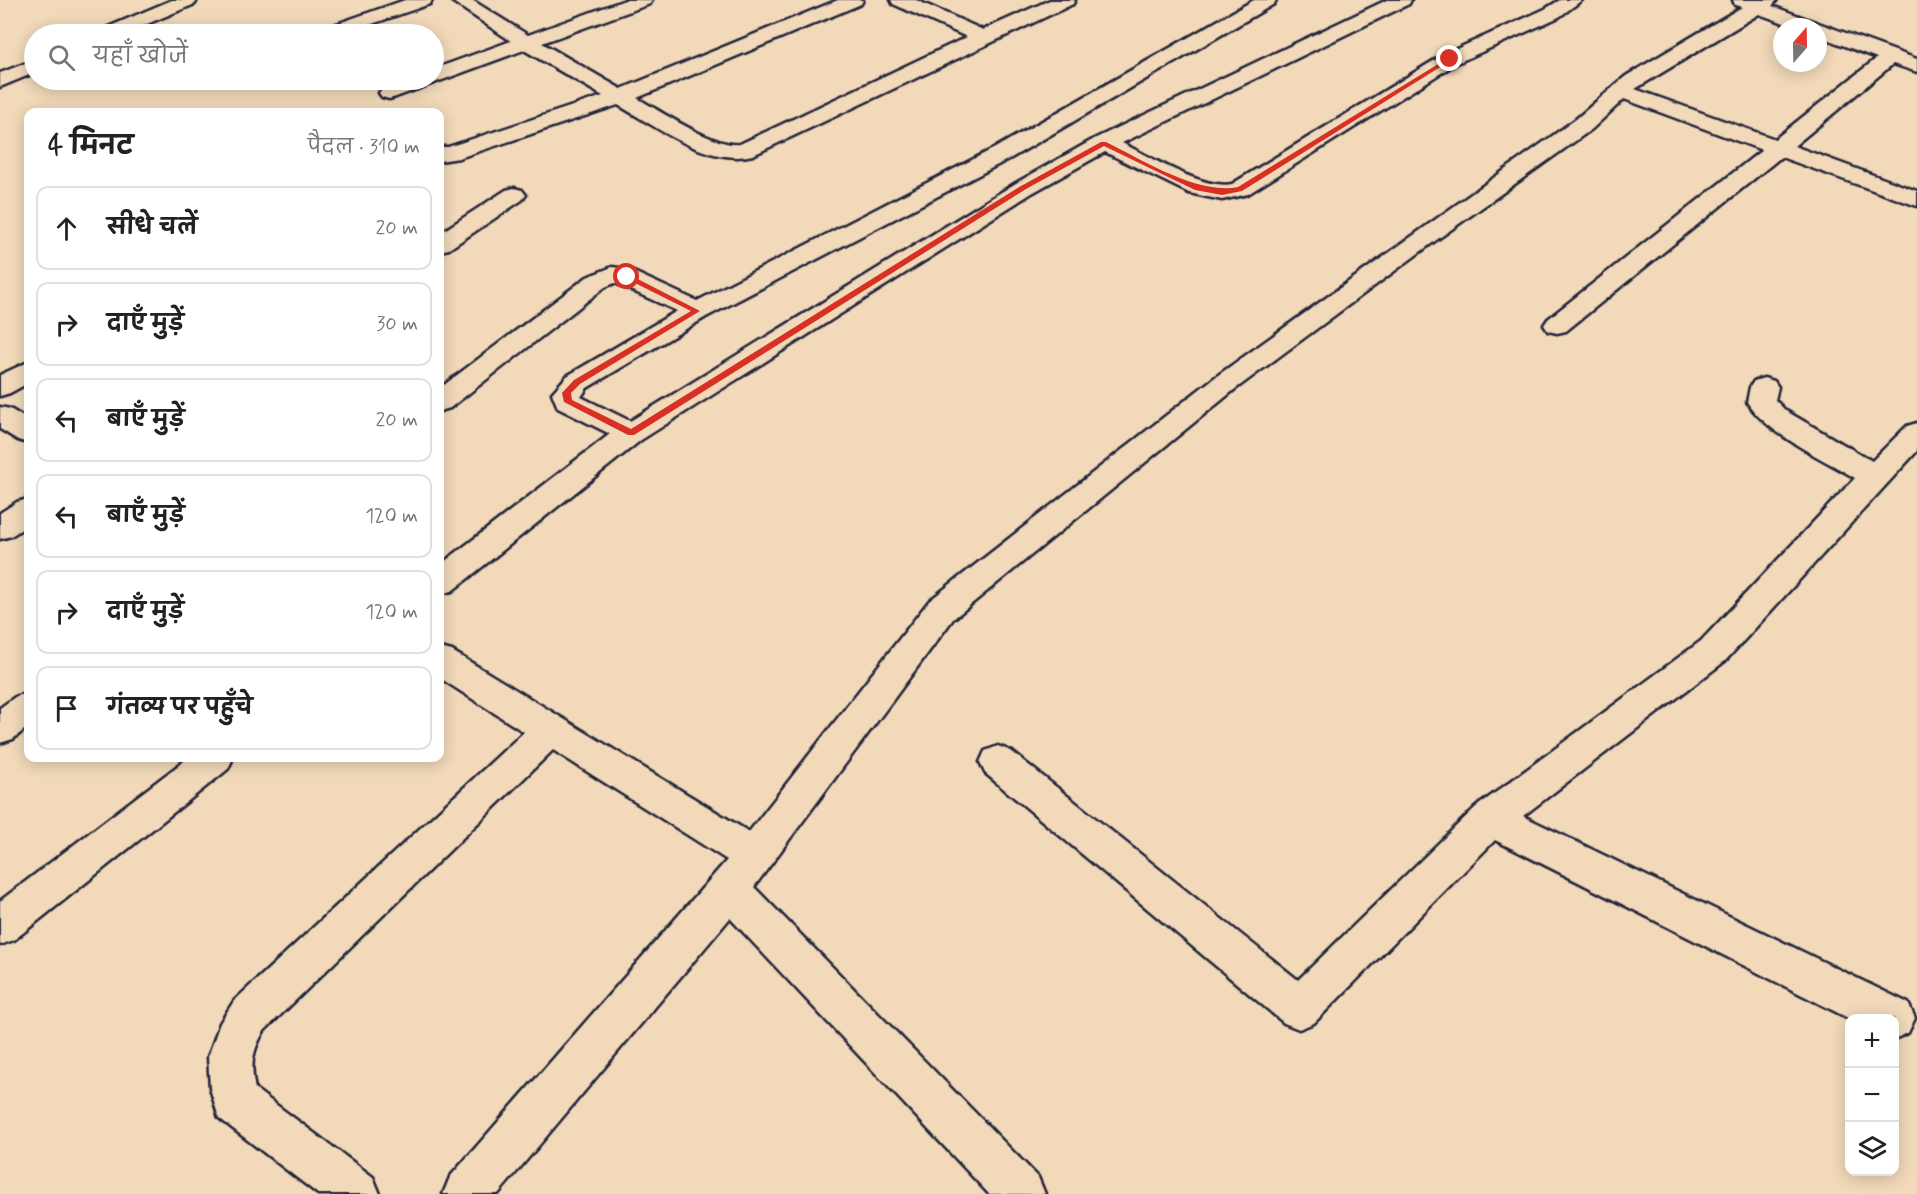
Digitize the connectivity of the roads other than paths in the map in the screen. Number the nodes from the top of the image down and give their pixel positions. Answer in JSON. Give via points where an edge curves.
{"nodes":[{"id":1,"x":188,"y":0,"type":"edge"},
{"id":2,"x":423,"y":0,"type":"edge"},
{"id":3,"x":459,"y":0,"type":"edge"},
{"id":4,"x":643,"y":0,"type":"edge"},
{"id":5,"x":854,"y":0,"type":"edge"},
{"id":6,"x":900,"y":0,"type":"edge"},
{"id":7,"x":1066,"y":0,"type":"edge"},
{"id":8,"x":1267,"y":0,"type":"edge"},
{"id":9,"x":1402,"y":0,"type":"edge"},
{"id":10,"x":1573,"y":0,"type":"edge"},
{"id":11,"x":1755,"y":2,"type":"edge"},
{"id":12,"x":1792,"y":18,"type":"edge"},
{"id":13,"x":132,"y":24,"type":"edge"},
{"id":14,"x":355,"y":24,"type":"edge"},
{"id":15,"x":1827,"y":32,"type":"edge"},
{"id":16,"x":984,"y":37,"type":"junction"},
{"id":17,"x":525,"y":42,"type":"junction"},
{"id":18,"x":1891,"y":56,"type":"junction"},
{"id":19,"x":1917,"y":66,"type":"edge"},
{"id":20,"x":24,"y":70,"type":"edge"},
{"id":21,"x":444,"y":72,"type":"edge"},
{"id":22,"x":0,"y":81,"type":"edge"},
{"id":23,"x":397,"y":90,"type":"edge"},
{"id":24,"x":1622,"y":91,"type":"junction"},
{"id":25,"x":389,"y":93,"type":"dead end"},
{"id":26,"x":620,"y":97,"type":"junction"},
{"id":27,"x":1104,"y":143,"type":"junction"},
{"id":28,"x":1778,"y":149,"type":"junction"},
{"id":29,"x":444,"y":154,"type":"edge"},
{"id":30,"x":514,"y":195,"type":"dead end"},
{"id":31,"x":1917,"y":199,"type":"edge"},
{"id":32,"x":444,"y":240,"type":"edge"},
{"id":33,"x":696,"y":311,"type":"junction"},
{"id":34,"x":1557,"y":325,"type":"dead end"},
{"id":35,"x":24,"y":373,"type":"edge"},
{"id":36,"x":0,"y":387,"type":"edge"},
{"id":37,"x":1764,"y":387,"type":"dead end"},
{"id":38,"x":444,"y":399,"type":"edge"},
{"id":39,"x":0,"y":416,"type":"edge"},
{"id":40,"x":24,"y":431,"type":"edge"},
{"id":41,"x":631,"y":433,"type":"junction"},
{"id":42,"x":1917,"y":433,"type":"edge"},
{"id":43,"x":1875,"y":476,"type":"junction"},
{"id":44,"x":24,"y":513,"type":"edge"},
{"id":45,"x":0,"y":528,"type":"edge"},
{"id":46,"x":444,"y":579,"type":"edge"},
{"id":47,"x":444,"y":663,"type":"edge"},
{"id":48,"x":24,"y":710,"type":"edge"},
{"id":49,"x":0,"y":728,"type":"edge"},
{"id":50,"x":551,"y":729,"type":"junction"},
{"id":51,"x":210,"y":762,"type":"edge"},
{"id":52,"x":998,"y":762,"type":"dead end"},
{"id":53,"x":1490,"y":819,"type":"junction"},
{"id":54,"x":742,"y":872,"type":"junction"},
{"id":55,"x":0,"y":926,"type":"edge"},
{"id":56,"x":1884,"y":1014,"type":"edge"},
{"id":57,"x":1899,"y":1021,"type":"edge"},
{"id":58,"x":1917,"y":1030,"type":"edge"},
{"id":59,"x":356,"y":1194,"type":"edge"},
{"id":60,"x":467,"y":1194,"type":"edge"},
{"id":61,"x":1020,"y":1194,"type":"edge"}],
"edges":[{"from":1,"to":13,"type":"street"},
{"from":2,"to":14,"type":"street"},
{"from":3,"to":17,"type":"street"},
{"from":4,"to":17,"type":"street"},
{"from":5,"to":26,"type":"street"},
{"from":6,"to":16,"type":"street"},
{"from":7,"to":16,"type":"street"},
{"from":8,"to":33,"type":"street","via":[[1003,153]]},
{"from":9,"to":27,"type":"street"},
{"from":10,"to":27,"type":"street","via":[[1450,59],[1240,189],[1222,193],[1197,188]]},
{"from":11,"to":12,"type":"street"},
{"from":11,"to":24,"type":"street","via":[[1632,80]]},
{"from":15,"to":18,"type":"street"},
{"from":16,"to":26,"type":"street","via":[[745,150],[732,152],[708,146]]},
{"from":17,"to":21,"type":"street"},
{"from":17,"to":26,"type":"street"},
{"from":18,"to":19,"type":"street"},
{"from":18,"to":28,"type":"street"},
{"from":20,"to":22,"type":"street"},
{"from":23,"to":25,"type":"street"},
{"from":24,"to":28,"type":"street"},
{"from":24,"to":54,"type":"street","via":[[1584,124],[1224,384],[941,610]]},
{"from":26,"to":29,"type":"street"},
{"from":27,"to":41,"type":"street","via":[[1024,188]]},
{"from":28,"to":31,"type":"street"},
{"from":28,"to":34,"type":"street"},
{"from":30,"to":32,"type":"street"},
{"from":33,"to":38,"type":"street","via":[[627,277],[612,275],[596,282]]},
{"from":33,"to":41,"type":"street","via":[[577,382],[566,393],[568,402]]},
{"from":35,"to":36,"type":"street"},
{"from":37,"to":43,"type":"street","via":[[1761,402],[1776,418]]},
{"from":39,"to":40,"type":"street"},
{"from":41,"to":46,"type":"street"},
{"from":42,"to":43,"type":"street"},
{"from":43,"to":53,"type":"street","via":[[1713,651]]},
{"from":44,"to":45,"type":"street"},
{"from":47,"to":50,"type":"street"},
{"from":48,"to":49,"type":"street"},
{"from":50,"to":54,"type":"street"},
{"from":50,"to":59,"type":"street","via":[[249,1016],[232,1041],[227,1067],[235,1102]]},
{"from":51,"to":55,"type":"street"},
{"from":52,"to":53,"type":"street","via":[[1299,1008]]},
{"from":53,"to":56,"type":"street"},
{"from":54,"to":60,"type":"street"},
{"from":54,"to":61,"type":"street"},
{"from":57,"to":58,"type":"street"}]}
